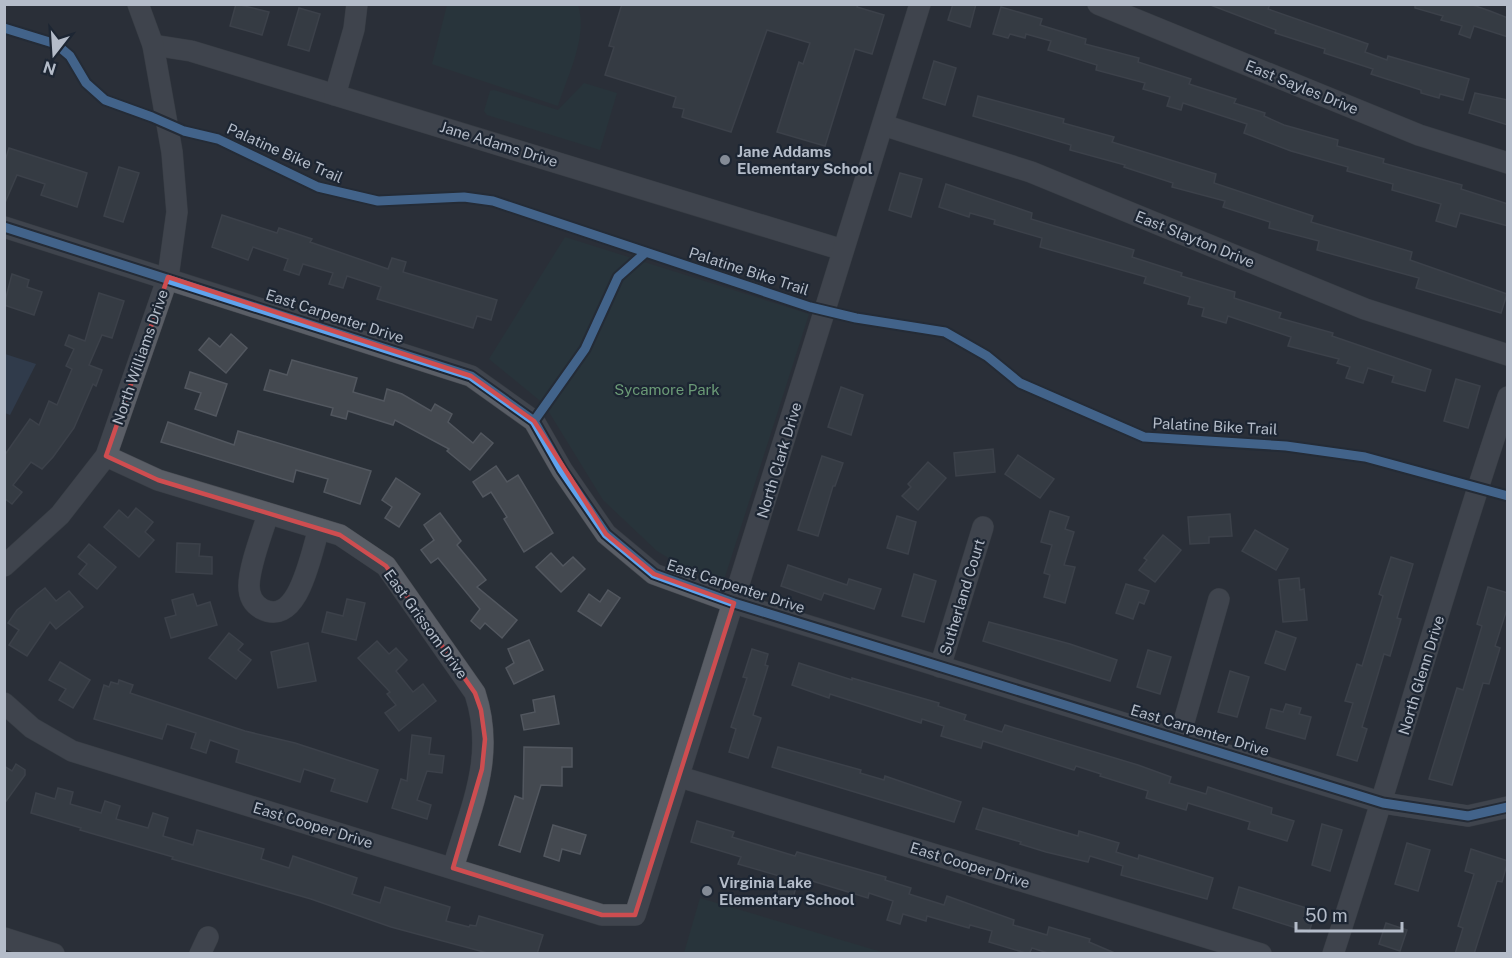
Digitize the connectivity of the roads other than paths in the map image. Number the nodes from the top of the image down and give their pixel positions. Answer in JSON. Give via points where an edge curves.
{"nodes":[{"id":1,"x":138,"y":4,"type":"edge"},
{"id":2,"x":357,"y":4,"type":"edge"},
{"id":3,"x":920,"y":4,"type":"edge"},
{"id":4,"x":1098,"y":4,"type":"edge"},
{"id":5,"x":153,"y":45,"type":"junction"},
{"id":6,"x":335,"y":95,"type":"junction"},
{"id":7,"x":883,"y":124,"type":"junction"},
{"id":8,"x":1508,"y":164,"type":"edge"},
{"id":9,"x":4,"y":227,"type":"edge"},
{"id":10,"x":843,"y":250,"type":"junction"},
{"id":11,"x":168,"y":277,"type":"junction"},
{"id":12,"x":1508,"y":355,"type":"edge"},
{"id":13,"x":1508,"y":397,"type":"edge"},
{"id":14,"x":106,"y":456,"type":"junction"},
{"id":15,"x":268,"y":514,"type":"junction"},
{"id":16,"x":983,"y":527,"type":"dead end"},
{"id":17,"x":319,"y":529,"type":"junction"},
{"id":18,"x":4,"y":566,"type":"edge"},
{"id":19,"x":1219,"y":598,"type":"dead end"},
{"id":20,"x":734,"y":603,"type":"junction"},
{"id":21,"x":940,"y":667,"type":"junction"},
{"id":22,"x":4,"y":704,"type":"edge"},
{"id":23,"x":1179,"y":740,"type":"junction"},
{"id":24,"x":680,"y":777,"type":"junction"},
{"id":25,"x":1383,"y":803,"type":"junction"},
{"id":26,"x":1508,"y":807,"type":"edge"},
{"id":27,"x":453,"y":868,"type":"junction"},
{"id":28,"x":635,"y":915,"type":"joint"},
{"id":29,"x":6,"y":944,"type":"edge"},
{"id":30,"x":54,"y":954,"type":"edge"},
{"id":31,"x":1261,"y":954,"type":"edge"},
{"id":32,"x":1333,"y":954,"type":"edge"}],
"edges":[{"from":1,"to":5,"type":"street","name":"North Williams Drive"},
{"from":2,"to":6,"type":"street"},
{"from":3,"to":7,"type":"street","name":"North Clark Drive"},
{"from":4,"to":8,"type":"street","name":"East Sayles Drive","via":[[1419,135]]},
{"from":5,"to":6,"type":"street","name":"Jane Adams Drive","via":[[191,51]]},
{"from":5,"to":11,"type":"street","name":"North Williams Drive","via":[[168,124],[177,212]]},
{"from":6,"to":10,"type":"street","name":"Jane Adams Drive"},
{"from":7,"to":10,"type":"street","name":"North Clark Drive"},
{"from":7,"to":12,"type":"street","name":"East Slayton Drive","via":[[1031,172],[1365,309]]},
{"from":9,"to":11,"type":"street","name":"East Carpenter Drive"},
{"from":10,"to":20,"type":"street","name":"North Clark Drive"},
{"from":11,"to":14,"type":"street","name":"North Williams Drive"},
{"from":11,"to":20,"type":"street","name":"East Carpenter Drive","via":[[471,376],[534,421],[606,534],[654,574]]},
{"from":13,"to":25,"type":"street","name":"North Glenn Drive","via":[[1477,486]]},
{"from":14,"to":15,"type":"street","name":"East Grissom Drive","via":[[158,480]]},
{"from":14,"to":18,"type":"street","name":"North Williams Drive","via":[[60,514]]},
{"from":15,"to":17,"type":"street","name":"East Grissom Drive"},
{"from":15,"to":17,"type":"street","via":[[249,584],[250,598],[272,612],[284,609],[297,598]]},
{"from":16,"to":21,"type":"street","name":"Sutherland Court"},
{"from":17,"to":27,"type":"street","name":"East Grissom Drive","via":[[340,535],[386,566],[475,693],[483,724],[484,754]]},
{"from":19,"to":23,"type":"street"},
{"from":20,"to":21,"type":"street","name":"East Carpenter Drive"},
{"from":20,"to":24,"type":"street","name":"North Clark Drive"},
{"from":21,"to":23,"type":"street","name":"East Carpenter Drive"},
{"from":22,"to":27,"type":"street","name":"East Cooper Drive","via":[[32,728],[72,750]]},
{"from":23,"to":25,"type":"street","name":"East Carpenter Drive"},
{"from":24,"to":28,"type":"street","name":"North Clark Drive"},
{"from":24,"to":31,"type":"street","name":"East Cooper Drive"},
{"from":25,"to":26,"type":"street","name":"East Carpenter Drive","via":[[1468,816]]},
{"from":25,"to":32,"type":"street","name":"North Glenn Drive"},
{"from":27,"to":28,"type":"street","name":"East Cooper Drive","via":[[602,915]]},
{"from":29,"to":30,"type":"street"}]}
